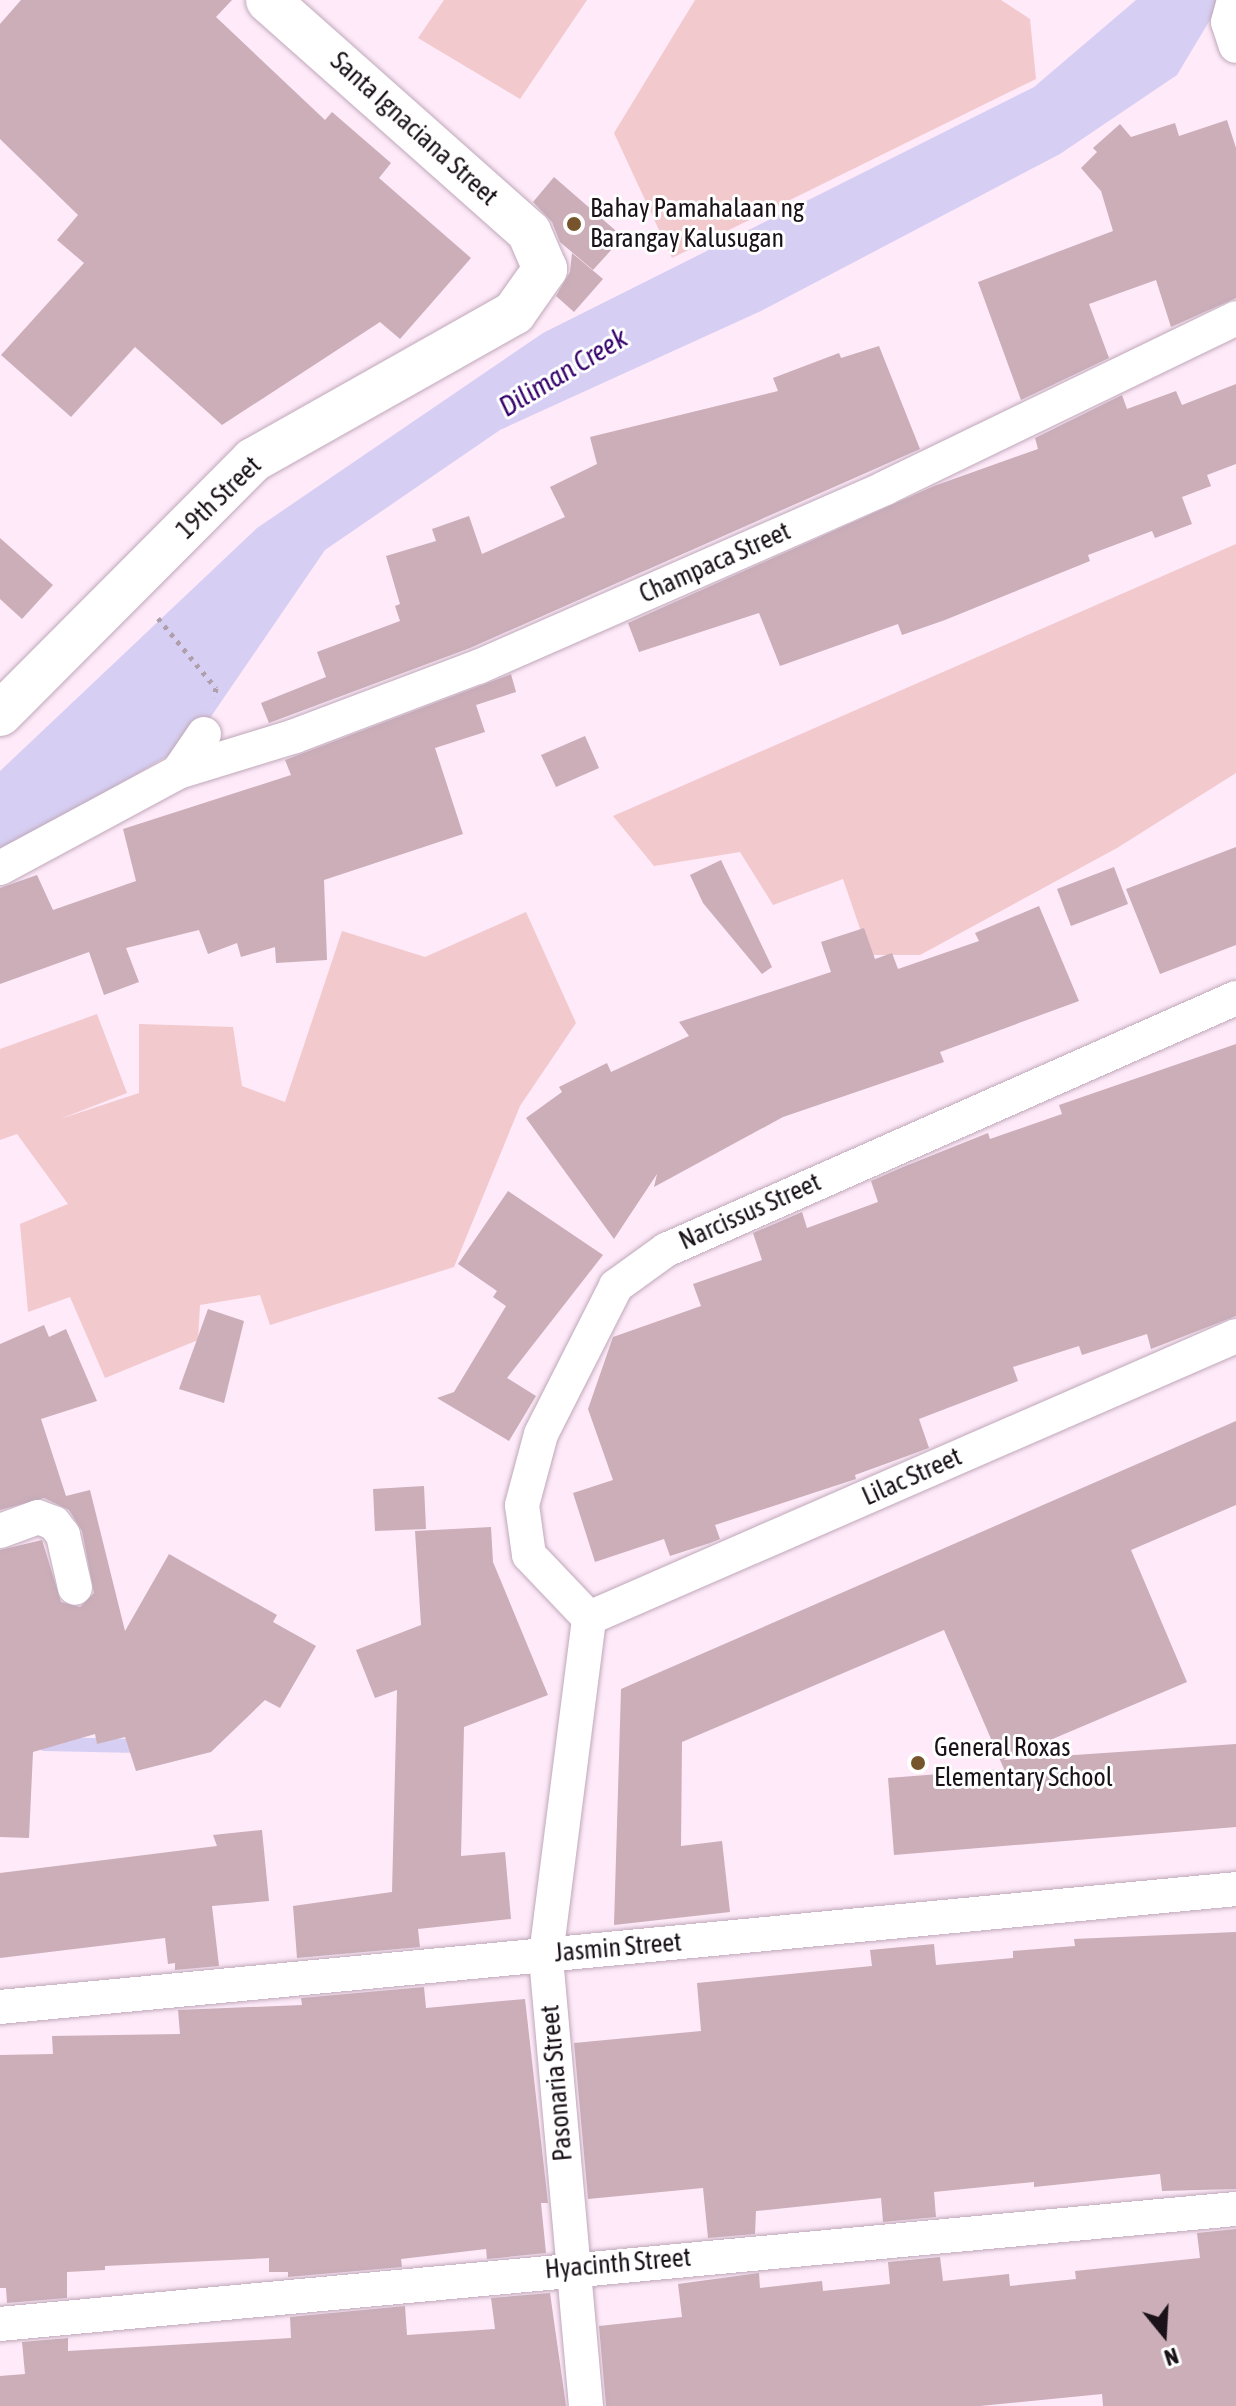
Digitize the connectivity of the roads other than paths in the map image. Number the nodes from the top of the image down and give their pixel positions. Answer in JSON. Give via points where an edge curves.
{"nodes":[{"id":1,"x":268,"y":0,"type":"edge"},
{"id":2,"x":1234,"y":0,"type":"edge"},
{"id":3,"x":1236,"y":46,"type":"edge"},
{"id":4,"x":545,"y":269,"type":"joint"},
{"id":5,"x":1236,"y":318,"type":"edge"},
{"id":6,"x":0,"y":714,"type":"edge"},
{"id":7,"x":204,"y":734,"type":"dead end"},
{"id":8,"x":178,"y":772,"type":"junction"},
{"id":9,"x":0,"y":868,"type":"edge"},
{"id":10,"x":1236,"y":998,"type":"edge"},
{"id":11,"x":1236,"y":1336,"type":"edge"},
{"id":12,"x":0,"y":1531,"type":"edge"},
{"id":13,"x":75,"y":1588,"type":"dead end"},
{"id":14,"x":589,"y":1618,"type":"junction"},
{"id":15,"x":1236,"y":1889,"type":"edge"},
{"id":16,"x":546,"y":1955,"type":"junction"},
{"id":17,"x":0,"y":2007,"type":"edge"},
{"id":18,"x":1236,"y":2209,"type":"edge"},
{"id":19,"x":573,"y":2269,"type":"junction"},
{"id":20,"x":0,"y":2324,"type":"edge"},
{"id":21,"x":586,"y":2406,"type":"edge"}],
"edges":[{"from":1,"to":4,"type":"street","name":"Santa Ignaciana Street","via":[[529,232]]},
{"from":2,"to":3,"type":"street","via":[[1228,22]]},
{"from":4,"to":6,"type":"street","name":"19th Street","via":[[514,313],[253,460]]},
{"from":5,"to":8,"type":"street","name":"Champaca Street","via":[[885,488],[478,667],[295,736]]},
{"from":7,"to":8,"type":"street"},
{"from":8,"to":9,"type":"street","name":"Champaca Street"},
{"from":10,"to":14,"type":"street","name":"Narcissus Street","via":[[666,1250],[616,1286],[541,1434],[522,1505],[529,1555]]},
{"from":11,"to":14,"type":"street","name":"Lilac Street"},
{"from":12,"to":13,"type":"street","via":[[38,1517],[54,1523],[63,1535]]},
{"from":14,"to":16,"type":"street","name":"Pasonaria Street"},
{"from":15,"to":16,"type":"street","name":"Jasmin Street"},
{"from":16,"to":17,"type":"street","name":"Jasmin Street"},
{"from":16,"to":19,"type":"street","name":"Pasonaria Street"},
{"from":18,"to":19,"type":"street","name":"Hyacinth Street"},
{"from":19,"to":20,"type":"street","name":"Hyacinth Street"},
{"from":19,"to":21,"type":"street","name":"Pasonaria Street"}]}
